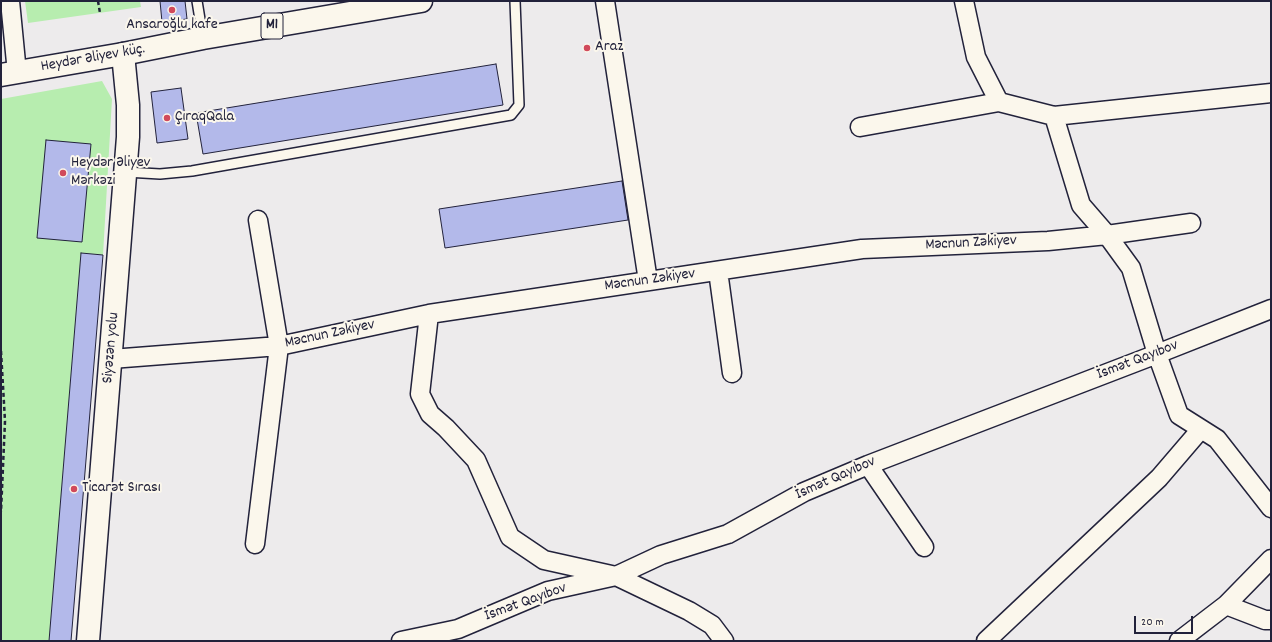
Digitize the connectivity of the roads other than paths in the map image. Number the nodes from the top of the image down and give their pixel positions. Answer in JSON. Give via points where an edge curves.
{"nodes":[{"id":1,"x":10,"y":1,"type":"edge"},
{"id":2,"x":197,"y":1,"type":"edge"},
{"id":3,"x":421,"y":1,"type":"edge"},
{"id":4,"x":515,"y":1,"type":"edge"},
{"id":5,"x":605,"y":1,"type":"edge"},
{"id":6,"x":964,"y":1,"type":"edge"},
{"id":7,"x":203,"y":38,"type":"junction"},
{"id":8,"x":123,"y":54,"type":"junction"},
{"id":9,"x":9,"y":74,"type":"edge"},
{"id":10,"x":1271,"y":93,"type":"edge"},
{"id":11,"x":999,"y":102,"type":"junction"},
{"id":12,"x":1054,"y":116,"type":"junction"},
{"id":13,"x":860,"y":127,"type":"dead end"},
{"id":14,"x":126,"y":172,"type":"junction"},
{"id":15,"x":258,"y":220,"type":"dead end"},
{"id":16,"x":1191,"y":223,"type":"dead end"},
{"id":17,"x":1108,"y":235,"type":"junction"},
{"id":18,"x":718,"y":271,"type":"junction"},
{"id":19,"x":648,"y":281,"type":"junction"},
{"id":20,"x":1271,"y":309,"type":"edge"},
{"id":21,"x":429,"y":314,"type":"junction"},
{"id":22,"x":279,"y":346,"type":"junction"},
{"id":23,"x":1158,"y":354,"type":"junction"},
{"id":24,"x":111,"y":359,"type":"junction"},
{"id":25,"x":732,"y":373,"type":"dead end"},
{"id":26,"x":1201,"y":429,"type":"junction"},
{"id":27,"x":868,"y":464,"type":"junction"},
{"id":28,"x":1271,"y":508,"type":"edge"},
{"id":29,"x":256,"y":544,"type":"dead end"},
{"id":30,"x":924,"y":547,"type":"dead end"},
{"id":31,"x":1271,"y":559,"type":"edge"},
{"id":32,"x":616,"y":576,"type":"junction"},
{"id":33,"x":1226,"y":605,"type":"junction"},
{"id":34,"x":1271,"y":620,"type":"edge"},
{"id":35,"x":460,"y":635,"type":"edge"},
{"id":36,"x":88,"y":641,"type":"edge"},
{"id":37,"x":401,"y":641,"type":"edge"},
{"id":38,"x":724,"y":641,"type":"edge"},
{"id":39,"x":986,"y":641,"type":"edge"},
{"id":40,"x":1179,"y":641,"type":"edge"}],
"edges":[{"from":1,"to":9,"type":"street"},
{"from":2,"to":7,"type":"lane"},
{"from":3,"to":7,"type":"street","name":"Heydər Əliyev küç.","number":"M1"},
{"from":4,"to":14,"type":"lane","via":[[519,105],[511,115],[192,171],[160,174]]},
{"from":5,"to":19,"type":"street"},
{"from":6,"to":11,"type":"street","via":[[976,57]]},
{"from":7,"to":8,"type":"street","name":"Heydər Əliyev küç.","number":"M1"},
{"from":8,"to":9,"type":"street","name":"Heydər Əliyev küç.","number":"M1"},
{"from":8,"to":14,"type":"street","name":"Siyəzən yolu","via":[[128,105]]},
{"from":10,"to":12,"type":"street"},
{"from":11,"to":12,"type":"street"},
{"from":11,"to":13,"type":"street"},
{"from":12,"to":17,"type":"street","via":[[1081,205]]},
{"from":14,"to":24,"type":"street","name":"Siyəzən yolu"},
{"from":15,"to":22,"type":"street"},
{"from":16,"to":17,"type":"street","name":"Məcnun Zəkiyev"},
{"from":17,"to":18,"type":"street","name":"Məcnun Zəkiyev","via":[[1048,241],[862,249]]},
{"from":17,"to":23,"type":"street","via":[[1131,268]]},
{"from":18,"to":19,"type":"street","name":"Məcnun Zəkiyev"},
{"from":18,"to":25,"type":"street"},
{"from":19,"to":21,"type":"street","name":"Məcnun Zəkiyev"},
{"from":20,"to":23,"type":"street","name":"İsmət Qayıbov"},
{"from":21,"to":22,"type":"street","name":"Məcnun Zəkiyev"},
{"from":21,"to":32,"type":"street","via":[[420,394],[430,414],[476,460],[510,537],[544,560]]},
{"from":22,"to":24,"type":"street","name":"Məcnun Zəkiyev"},
{"from":22,"to":29,"type":"street"},
{"from":23,"to":26,"type":"street","via":[[1178,415]]},
{"from":23,"to":27,"type":"street","name":"İsmət Qayıbov"},
{"from":24,"to":36,"type":"street","name":"Siyəzən yolu"},
{"from":26,"to":28,"type":"street","via":[[1217,439]]},
{"from":26,"to":39,"type":"street","via":[[1159,478]]},
{"from":27,"to":30,"type":"street"},
{"from":27,"to":32,"type":"street","name":"İsmət Qayıbov","via":[[804,492],[728,534],[661,555]]},
{"from":31,"to":33,"type":"street"},
{"from":32,"to":35,"type":"street","name":"İsmət Qayıbov","via":[[548,591]]},
{"from":32,"to":38,"type":"street","via":[[689,611],[712,625]]},
{"from":33,"to":34,"type":"street"},
{"from":33,"to":40,"type":"street"},
{"from":35,"to":37,"type":"street","name":"İsmət Qayıbov"}]}
